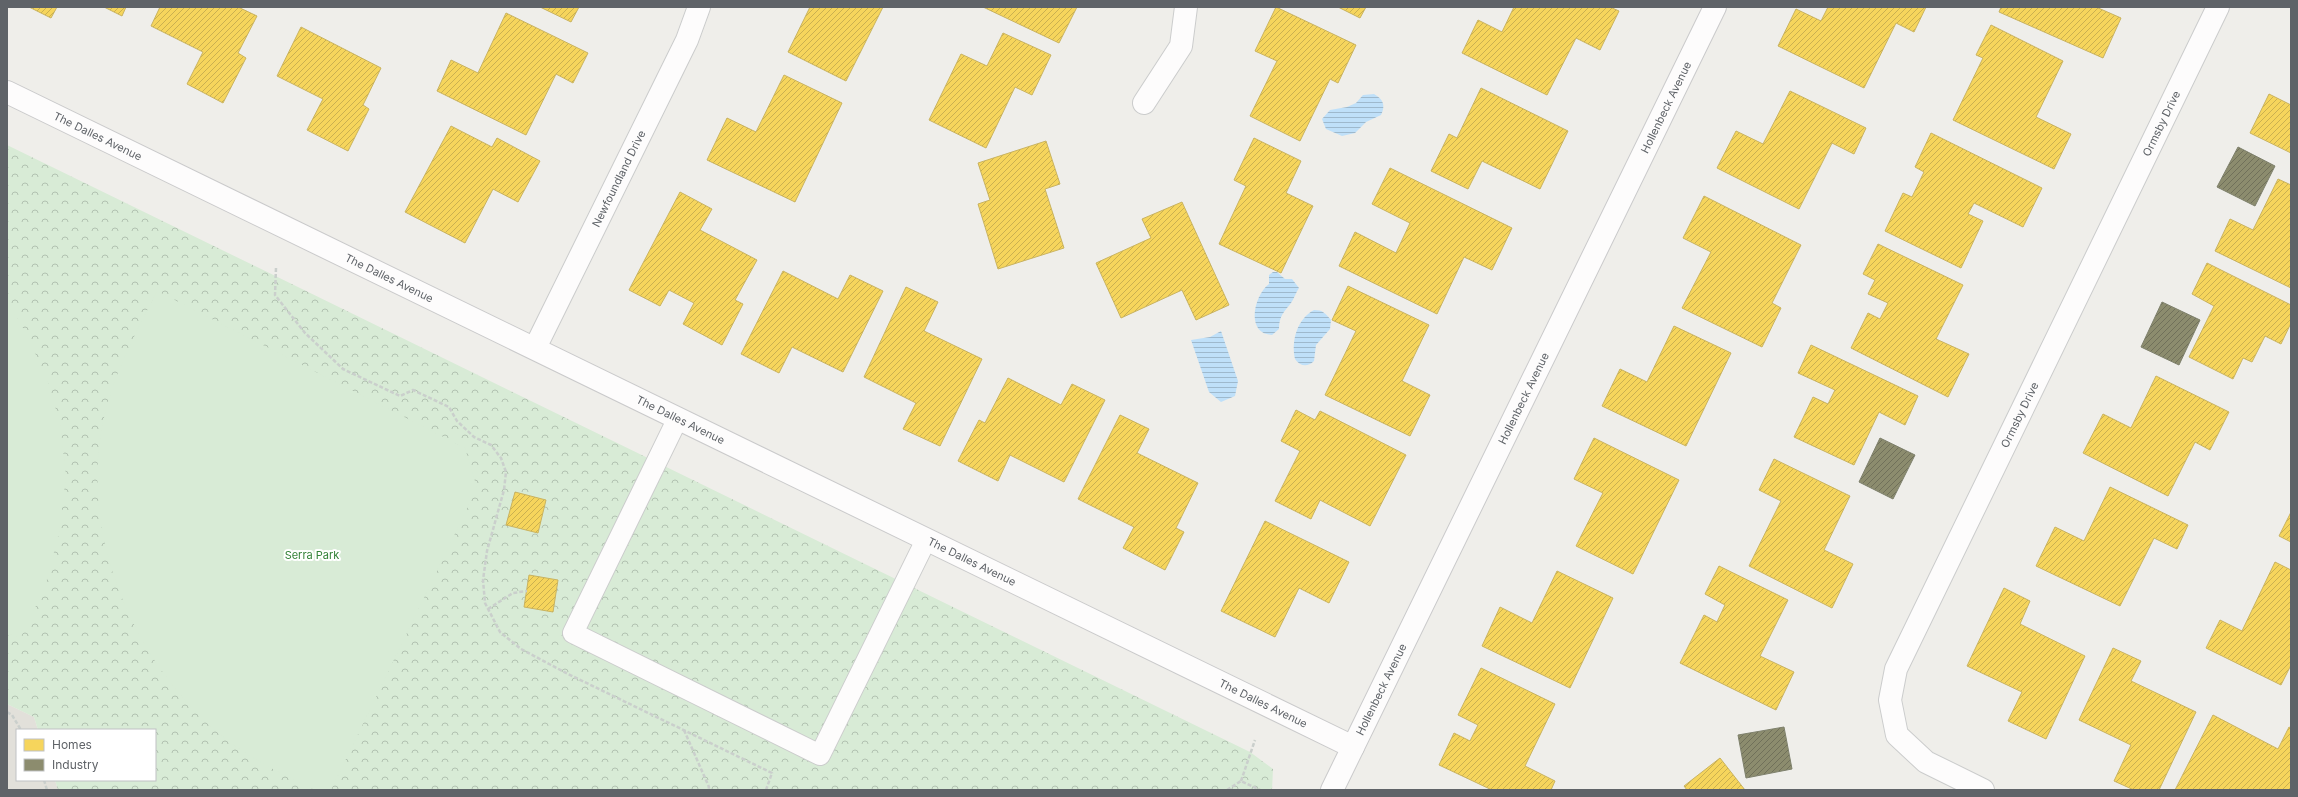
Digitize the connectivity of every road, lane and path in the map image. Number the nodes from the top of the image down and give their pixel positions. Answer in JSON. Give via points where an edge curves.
{"nodes":[{"id":1,"x":699,"y":7,"type":"edge"},
{"id":2,"x":1186,"y":7,"type":"edge"},
{"id":3,"x":1715,"y":7,"type":"edge"},
{"id":4,"x":2218,"y":7,"type":"edge"},
{"id":5,"x":7,"y":92,"type":"edge"},
{"id":6,"x":1144,"y":103,"type":"dead end"},
{"id":7,"x":276,"y":268,"type":"dead end"},
{"id":8,"x":535,"y":348,"type":"junction"},
{"id":9,"x":678,"y":418,"type":"junction"},
{"id":10,"x":926,"y":540,"type":"junction"},
{"id":11,"x":527,"y":591,"type":"dead end"},
{"id":12,"x":488,"y":609,"type":"junction"},
{"id":13,"x":7,"y":712,"type":"edge"},
{"id":14,"x":20,"y":729,"type":"edge"},
{"id":15,"x":684,"y":730,"type":"junction"},
{"id":16,"x":1255,"y":740,"type":"dead end"},
{"id":17,"x":1354,"y":747,"type":"junction"},
{"id":18,"x":1241,"y":781,"type":"junction"},
{"id":19,"x":708,"y":790,"type":"edge"},
{"id":20,"x":766,"y":790,"type":"edge"},
{"id":21,"x":1227,"y":790,"type":"edge"},
{"id":22,"x":1260,"y":790,"type":"edge"},
{"id":23,"x":1332,"y":790,"type":"edge"},
{"id":24,"x":1984,"y":790,"type":"edge"}],
"edges":[{"from":1,"to":8,"type":"street","name":"Newfoundland Drive","via":[[687,40]]},
{"from":2,"to":6,"type":"street","via":[[1181,46]]},
{"from":3,"to":17,"type":"street","name":"Hollenbeck Avenue"},
{"from":4,"to":24,"type":"street","name":"Ormsby Drive","via":[[1896,669],[1890,700],[1897,735],[1926,762]]},
{"from":5,"to":8,"type":"street","name":"The Dalles Avenue"},
{"from":7,"to":12,"type":"path","via":[[275,295],[305,333],[343,369],[400,396],[413,390],[449,407],[457,421],[474,437],[490,445],[501,458],[506,472],[504,490],[487,551],[483,580]]},
{"from":8,"to":9,"type":"street","name":"The Dalles Avenue"},
{"from":9,"to":10,"type":"street","name":"The Dalles Avenue"},
{"from":9,"to":10,"type":"lane","via":[[572,633],[820,755]]},
{"from":10,"to":17,"type":"street","name":"The Dalles Avenue"},
{"from":11,"to":12,"type":"path","via":[[513,593]]},
{"from":12,"to":15,"type":"path","via":[[500,632],[521,649]]},
{"from":13,"to":14,"type":"path","via":[[12,715]]},
{"from":15,"to":19,"type":"path","via":[[709,787]]},
{"from":15,"to":20,"type":"path","via":[[772,773]]},
{"from":16,"to":18,"type":"path"},
{"from":17,"to":23,"type":"street","name":"Hollenbeck Avenue"},
{"from":18,"to":21,"type":"path"},
{"from":18,"to":22,"type":"path"}]}
